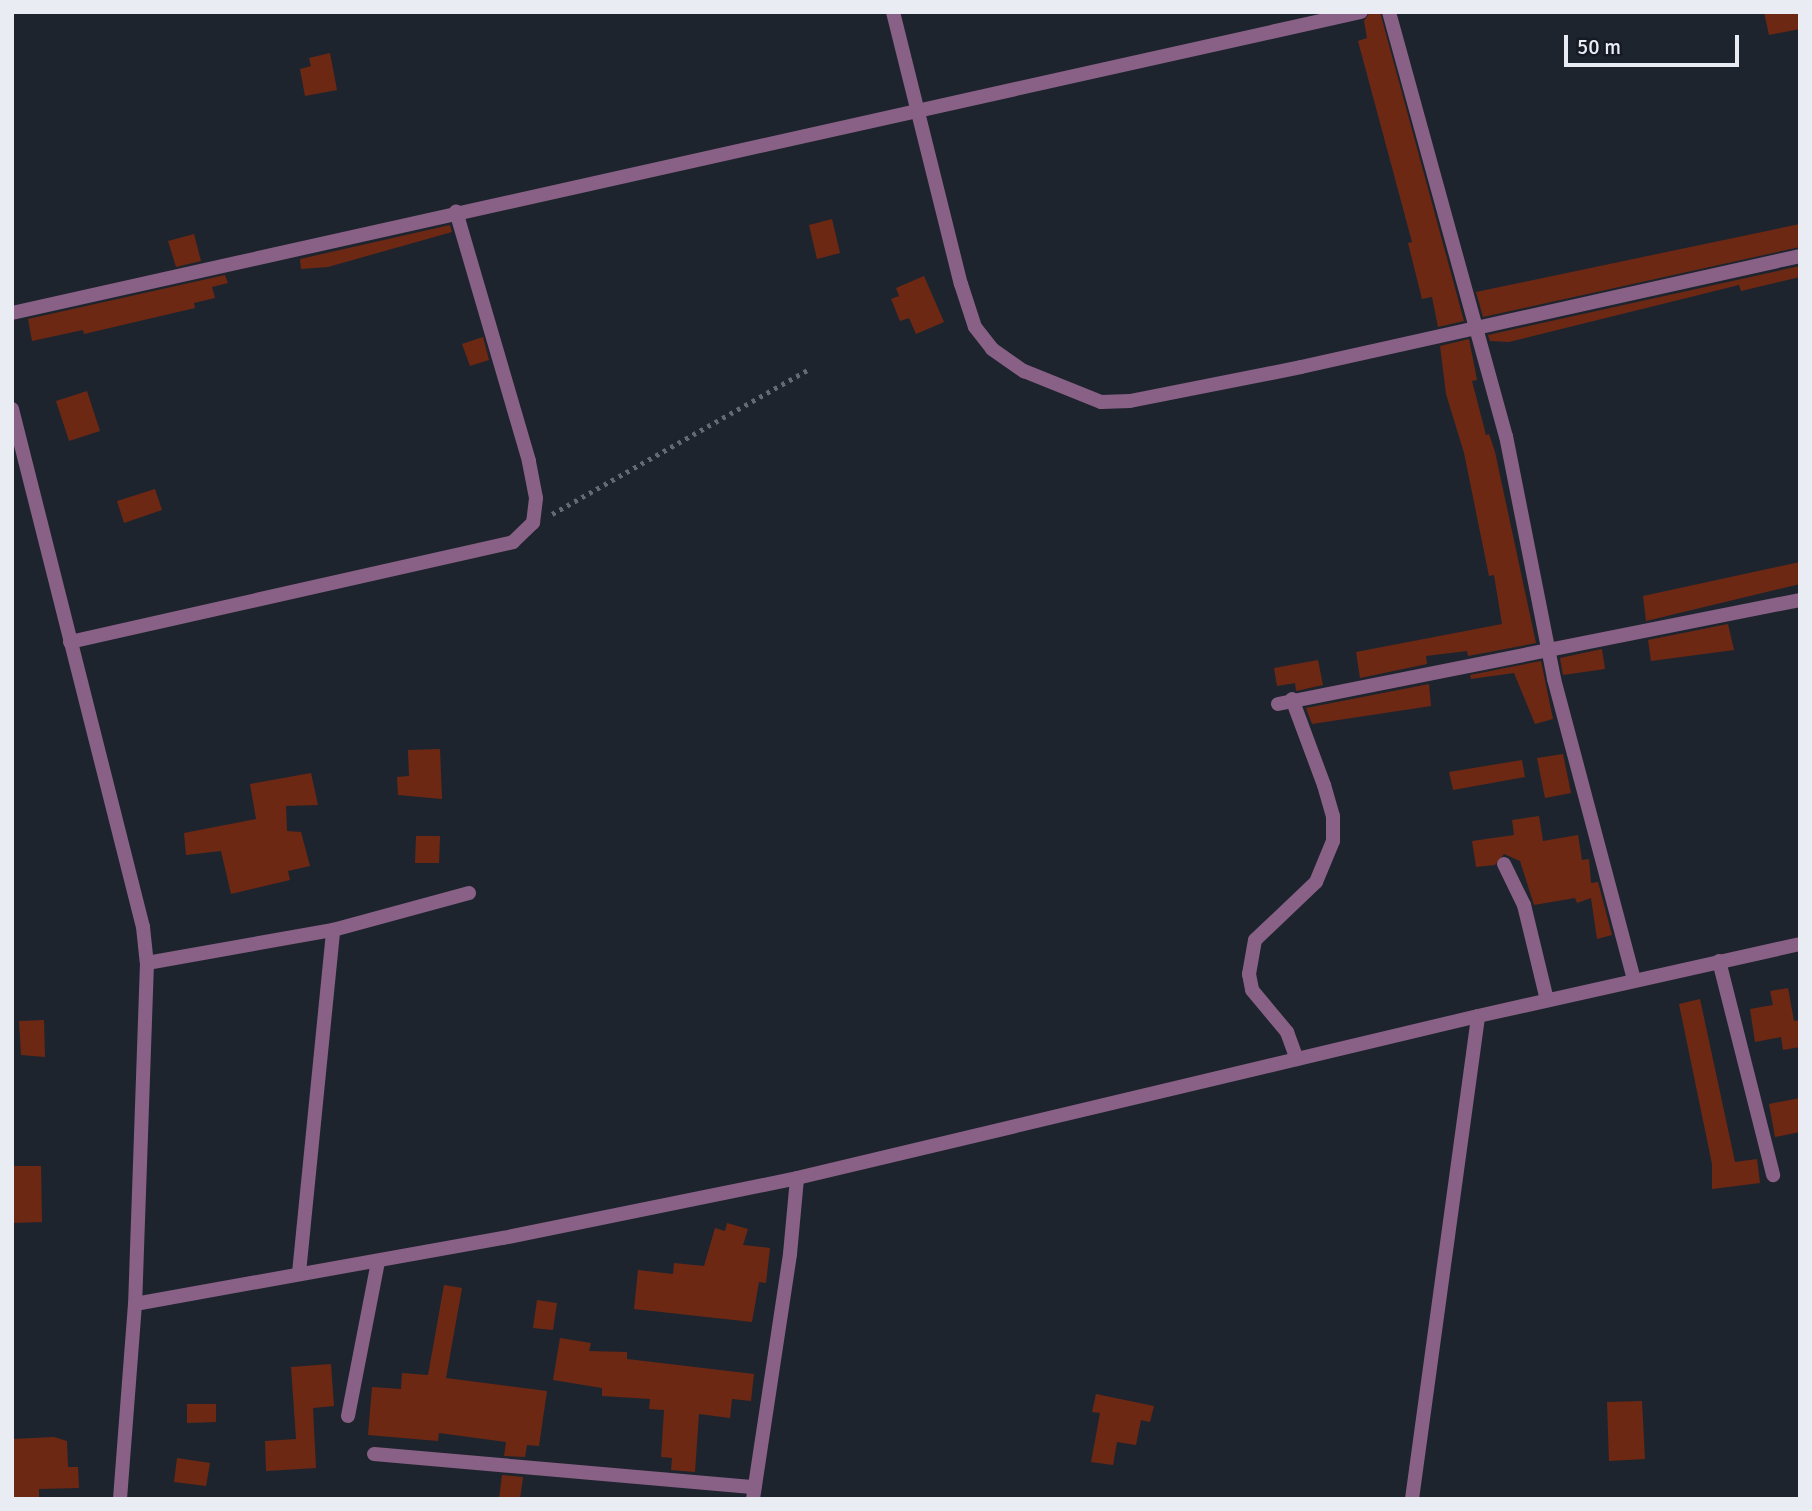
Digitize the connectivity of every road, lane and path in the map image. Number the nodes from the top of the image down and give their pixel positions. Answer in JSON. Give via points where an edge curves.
{"nodes":[{"id":1,"x":893,"y":12,"type":"edge"},
{"id":2,"x":1361,"y":12,"type":"edge"},
{"id":3,"x":1389,"y":12,"type":"edge"},
{"id":4,"x":919,"y":112,"type":"junction"},
{"id":5,"x":456,"y":211,"type":"junction"},
{"id":6,"x":1800,"y":256,"type":"edge"},
{"id":7,"x":12,"y":313,"type":"edge"},
{"id":8,"x":1478,"y":327,"type":"junction"},
{"id":9,"x":809,"y":369,"type":"dead end"},
{"id":10,"x":12,"y":409,"type":"edge"},
{"id":11,"x":533,"y":523,"type":"junction"},
{"id":12,"x":1800,"y":600,"type":"edge"},
{"id":13,"x":71,"y":642,"type":"junction"},
{"id":14,"x":1550,"y":646,"type":"junction"},
{"id":15,"x":1504,"y":864,"type":"dead end"},
{"id":16,"x":470,"y":893,"type":"dead end"},
{"id":17,"x":333,"y":930,"type":"junction"},
{"id":18,"x":1800,"y":944,"type":"edge"},
{"id":19,"x":1719,"y":961,"type":"junction"},
{"id":20,"x":147,"y":963,"type":"junction"},
{"id":21,"x":1634,"y":981,"type":"junction"},
{"id":22,"x":1547,"y":1000,"type":"junction"},
{"id":23,"x":1478,"y":1016,"type":"junction"},
{"id":24,"x":1297,"y":1059,"type":"junction"},
{"id":25,"x":1773,"y":1175,"type":"dead end"},
{"id":26,"x":797,"y":1178,"type":"junction"},
{"id":27,"x":378,"y":1261,"type":"junction"},
{"id":28,"x":299,"y":1273,"type":"junction"},
{"id":29,"x":135,"y":1304,"type":"junction"},
{"id":30,"x":348,"y":1416,"type":"dead end"},
{"id":31,"x":373,"y":1454,"type":"dead end"},
{"id":32,"x":754,"y":1493,"type":"edge"},
{"id":33,"x":120,"y":1499,"type":"edge"},
{"id":34,"x":1412,"y":1499,"type":"edge"}],
"edges":[{"from":1,"to":4,"type":"street"},
{"from":2,"to":4,"type":"street"},
{"from":3,"to":8,"type":"street"},
{"from":4,"to":5,"type":"street"},
{"from":4,"to":8,"type":"street","via":[[975,327],[992,349],[1024,371],[1101,402],[1130,401]]},
{"from":5,"to":7,"type":"street"},
{"from":5,"to":11,"type":"street","via":[[529,461],[536,498]]},
{"from":6,"to":8,"type":"street"},
{"from":8,"to":14,"type":"street"},
{"from":9,"to":11,"type":"path"},
{"from":10,"to":13,"type":"street"},
{"from":11,"to":13,"type":"street","via":[[513,542]]},
{"from":12,"to":14,"type":"street"},
{"from":13,"to":20,"type":"street","via":[[135,887]]},
{"from":14,"to":21,"type":"street","via":[[1554,679]]},
{"from":14,"to":24,"type":"street","via":[[1285,701],[1324,785],[1333,816],[1333,841],[1316,882],[1255,940],[1249,974],[1252,990],[1287,1031]]},
{"from":15,"to":22,"type":"street","via":[[1524,905]]},
{"from":16,"to":17,"type":"street"},
{"from":17,"to":20,"type":"street"},
{"from":17,"to":28,"type":"street"},
{"from":18,"to":19,"type":"street"},
{"from":19,"to":21,"type":"street"},
{"from":19,"to":25,"type":"street"},
{"from":20,"to":29,"type":"street"},
{"from":21,"to":22,"type":"street"},
{"from":22,"to":23,"type":"street"},
{"from":23,"to":24,"type":"street"},
{"from":23,"to":34,"type":"street"},
{"from":24,"to":26,"type":"street"},
{"from":26,"to":27,"type":"street"},
{"from":26,"to":32,"type":"street"},
{"from":27,"to":28,"type":"street"},
{"from":27,"to":30,"type":"street"},
{"from":28,"to":29,"type":"street"},
{"from":29,"to":33,"type":"street"},
{"from":31,"to":32,"type":"street"}]}
